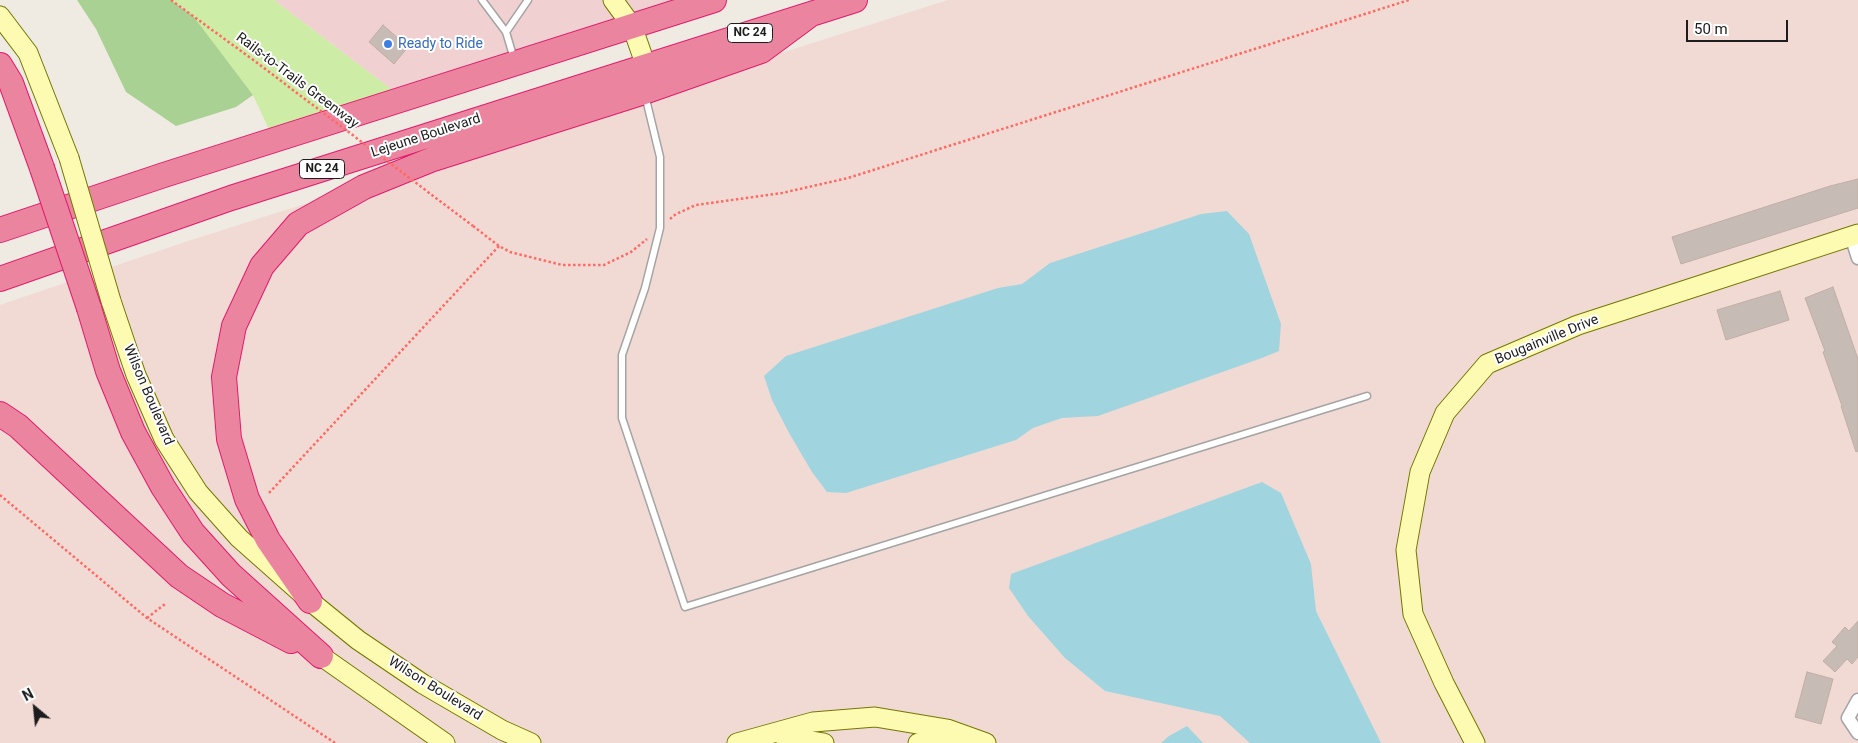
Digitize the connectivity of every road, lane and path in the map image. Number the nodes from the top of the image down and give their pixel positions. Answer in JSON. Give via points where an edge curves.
{"nodes":[{"id":1,"x":171,"y":0,"type":"edge"},
{"id":2,"x":482,"y":0,"type":"edge"},
{"id":3,"x":528,"y":0,"type":"edge"},
{"id":4,"x":613,"y":0,"type":"edge"},
{"id":5,"x":714,"y":0,"type":"edge"},
{"id":6,"x":855,"y":0,"type":"edge"},
{"id":7,"x":1409,"y":0,"type":"edge"},
{"id":8,"x":812,"y":14,"type":"junction"},
{"id":9,"x":0,"y":16,"type":"edge"},
{"id":10,"x":632,"y":26,"type":"junction"},
{"id":11,"x":506,"y":32,"type":"junction"},
{"id":12,"x":515,"y":63,"type":"junction"},
{"id":13,"x":0,"y":65,"type":"edge"},
{"id":14,"x":646,"y":66,"type":"junction"},
{"id":15,"x":644,"y":92,"type":"junction"},
{"id":16,"x":660,"y":228,"type":"junction"},
{"id":17,"x":1,"y":230,"type":"edge"},
{"id":18,"x":1854,"y":235,"type":"edge"},
{"id":19,"x":499,"y":246,"type":"junction"},
{"id":20,"x":1858,"y":258,"type":"edge"},
{"id":21,"x":0,"y":279,"type":"edge"},
{"id":22,"x":100,"y":305,"type":"junction"},
{"id":23,"x":1367,"y":396,"type":"dead end"},
{"id":24,"x":0,"y":414,"type":"edge"},
{"id":25,"x":269,"y":493,"type":"dead end"},
{"id":26,"x":0,"y":495,"type":"edge"},
{"id":27,"x":310,"y":601,"type":"junction"},
{"id":28,"x":165,"y":604,"type":"dead end"},
{"id":29,"x":147,"y":618,"type":"junction"},
{"id":30,"x":321,"y":656,"type":"junction"},
{"id":31,"x":1858,"y":700,"type":"edge"},
{"id":32,"x":1858,"y":733,"type":"edge"},
{"id":33,"x":335,"y":743,"type":"edge"},
{"id":34,"x":445,"y":743,"type":"edge"},
{"id":35,"x":531,"y":743,"type":"edge"},
{"id":36,"x":738,"y":743,"type":"edge"},
{"id":37,"x":786,"y":743,"type":"edge"},
{"id":38,"x":824,"y":743,"type":"edge"},
{"id":39,"x":918,"y":743,"type":"edge"},
{"id":40,"x":948,"y":743,"type":"edge"},
{"id":41,"x":986,"y":743,"type":"edge"},
{"id":42,"x":1475,"y":743,"type":"edge"}],
"edges":[{"from":1,"to":19,"type":"path","name":"Rails-to-Trails Greenway","bridge":true},
{"from":2,"to":11,"type":"lane"},
{"from":3,"to":11,"type":"lane"},
{"from":4,"to":10,"type":"main road"},
{"from":5,"to":10,"type":"highway"},
{"from":6,"to":8,"type":"highway","name":"Lejeune Boulevard","number":"NC 24"},
{"from":7,"to":16,"type":"path","name":"Rails-to-Trails Greenway","via":[[848,178],[782,193],[696,205],[676,214]]},
{"from":8,"to":14,"type":"highway","name":"Lejeune Boulevard","number":"NC 24"},
{"from":8,"to":15,"type":"highway","via":[[761,51]]},
{"from":9,"to":22,"type":"main road","name":"Wilson Boulevard","bridge":true,"via":[[28,53],[69,158]]},
{"from":10,"to":12,"type":"highway"},
{"from":10,"to":14,"type":"main road"},
{"from":11,"to":12,"type":"lane"},
{"from":12,"to":17,"type":"highway"},
{"from":13,"to":22,"type":"highway","bridge":true},
{"from":14,"to":21,"type":"highway","name":"Lejeune Boulevard","number":"NC 24","via":[[231,198]]},
{"from":15,"to":16,"type":"lane","via":[[660,157]]},
{"from":15,"to":27,"type":"highway","via":[[433,159],[364,187],[298,224],[262,266],[234,326],[224,377],[229,438],[246,499],[268,540]]},
{"from":16,"to":19,"type":"path","name":"Rails-to-Trails Greenway","via":[[632,252],[604,265],[562,265],[510,252]]},
{"from":16,"to":23,"type":"lane","via":[[622,355],[622,418],[685,607]]},
{"from":18,"to":20,"type":"street"},
{"from":18,"to":42,"type":"main road","name":"Bougainville Drive","via":[[1578,325],[1487,364],[1446,413],[1420,472],[1406,550],[1414,614],[1444,684]]},
{"from":19,"to":25,"type":"path"},
{"from":22,"to":27,"type":"main road","name":"Wilson Boulevard","via":[[164,439],[198,492],[239,538]]},
{"from":22,"to":30,"type":"highway","via":[[108,371],[133,432],[163,487],[193,533],[231,575]]},
{"from":24,"to":30,"type":"highway","via":[[18,426],[179,576],[222,605]]},
{"from":26,"to":29,"type":"path"},
{"from":27,"to":35,"type":"main road","name":"Wilson Boulevard","via":[[358,640],[423,684]]},
{"from":28,"to":29,"type":"path"},
{"from":29,"to":33,"type":"path"},
{"from":30,"to":34,"type":"main road"},
{"from":31,"to":32,"type":"street","via":[[1848,718]]},
{"from":36,"to":41,"type":"main road","via":[[813,722],[874,717],[947,729]]},
{"from":37,"to":38,"type":"main road"},
{"from":39,"to":40,"type":"main road"}]}
